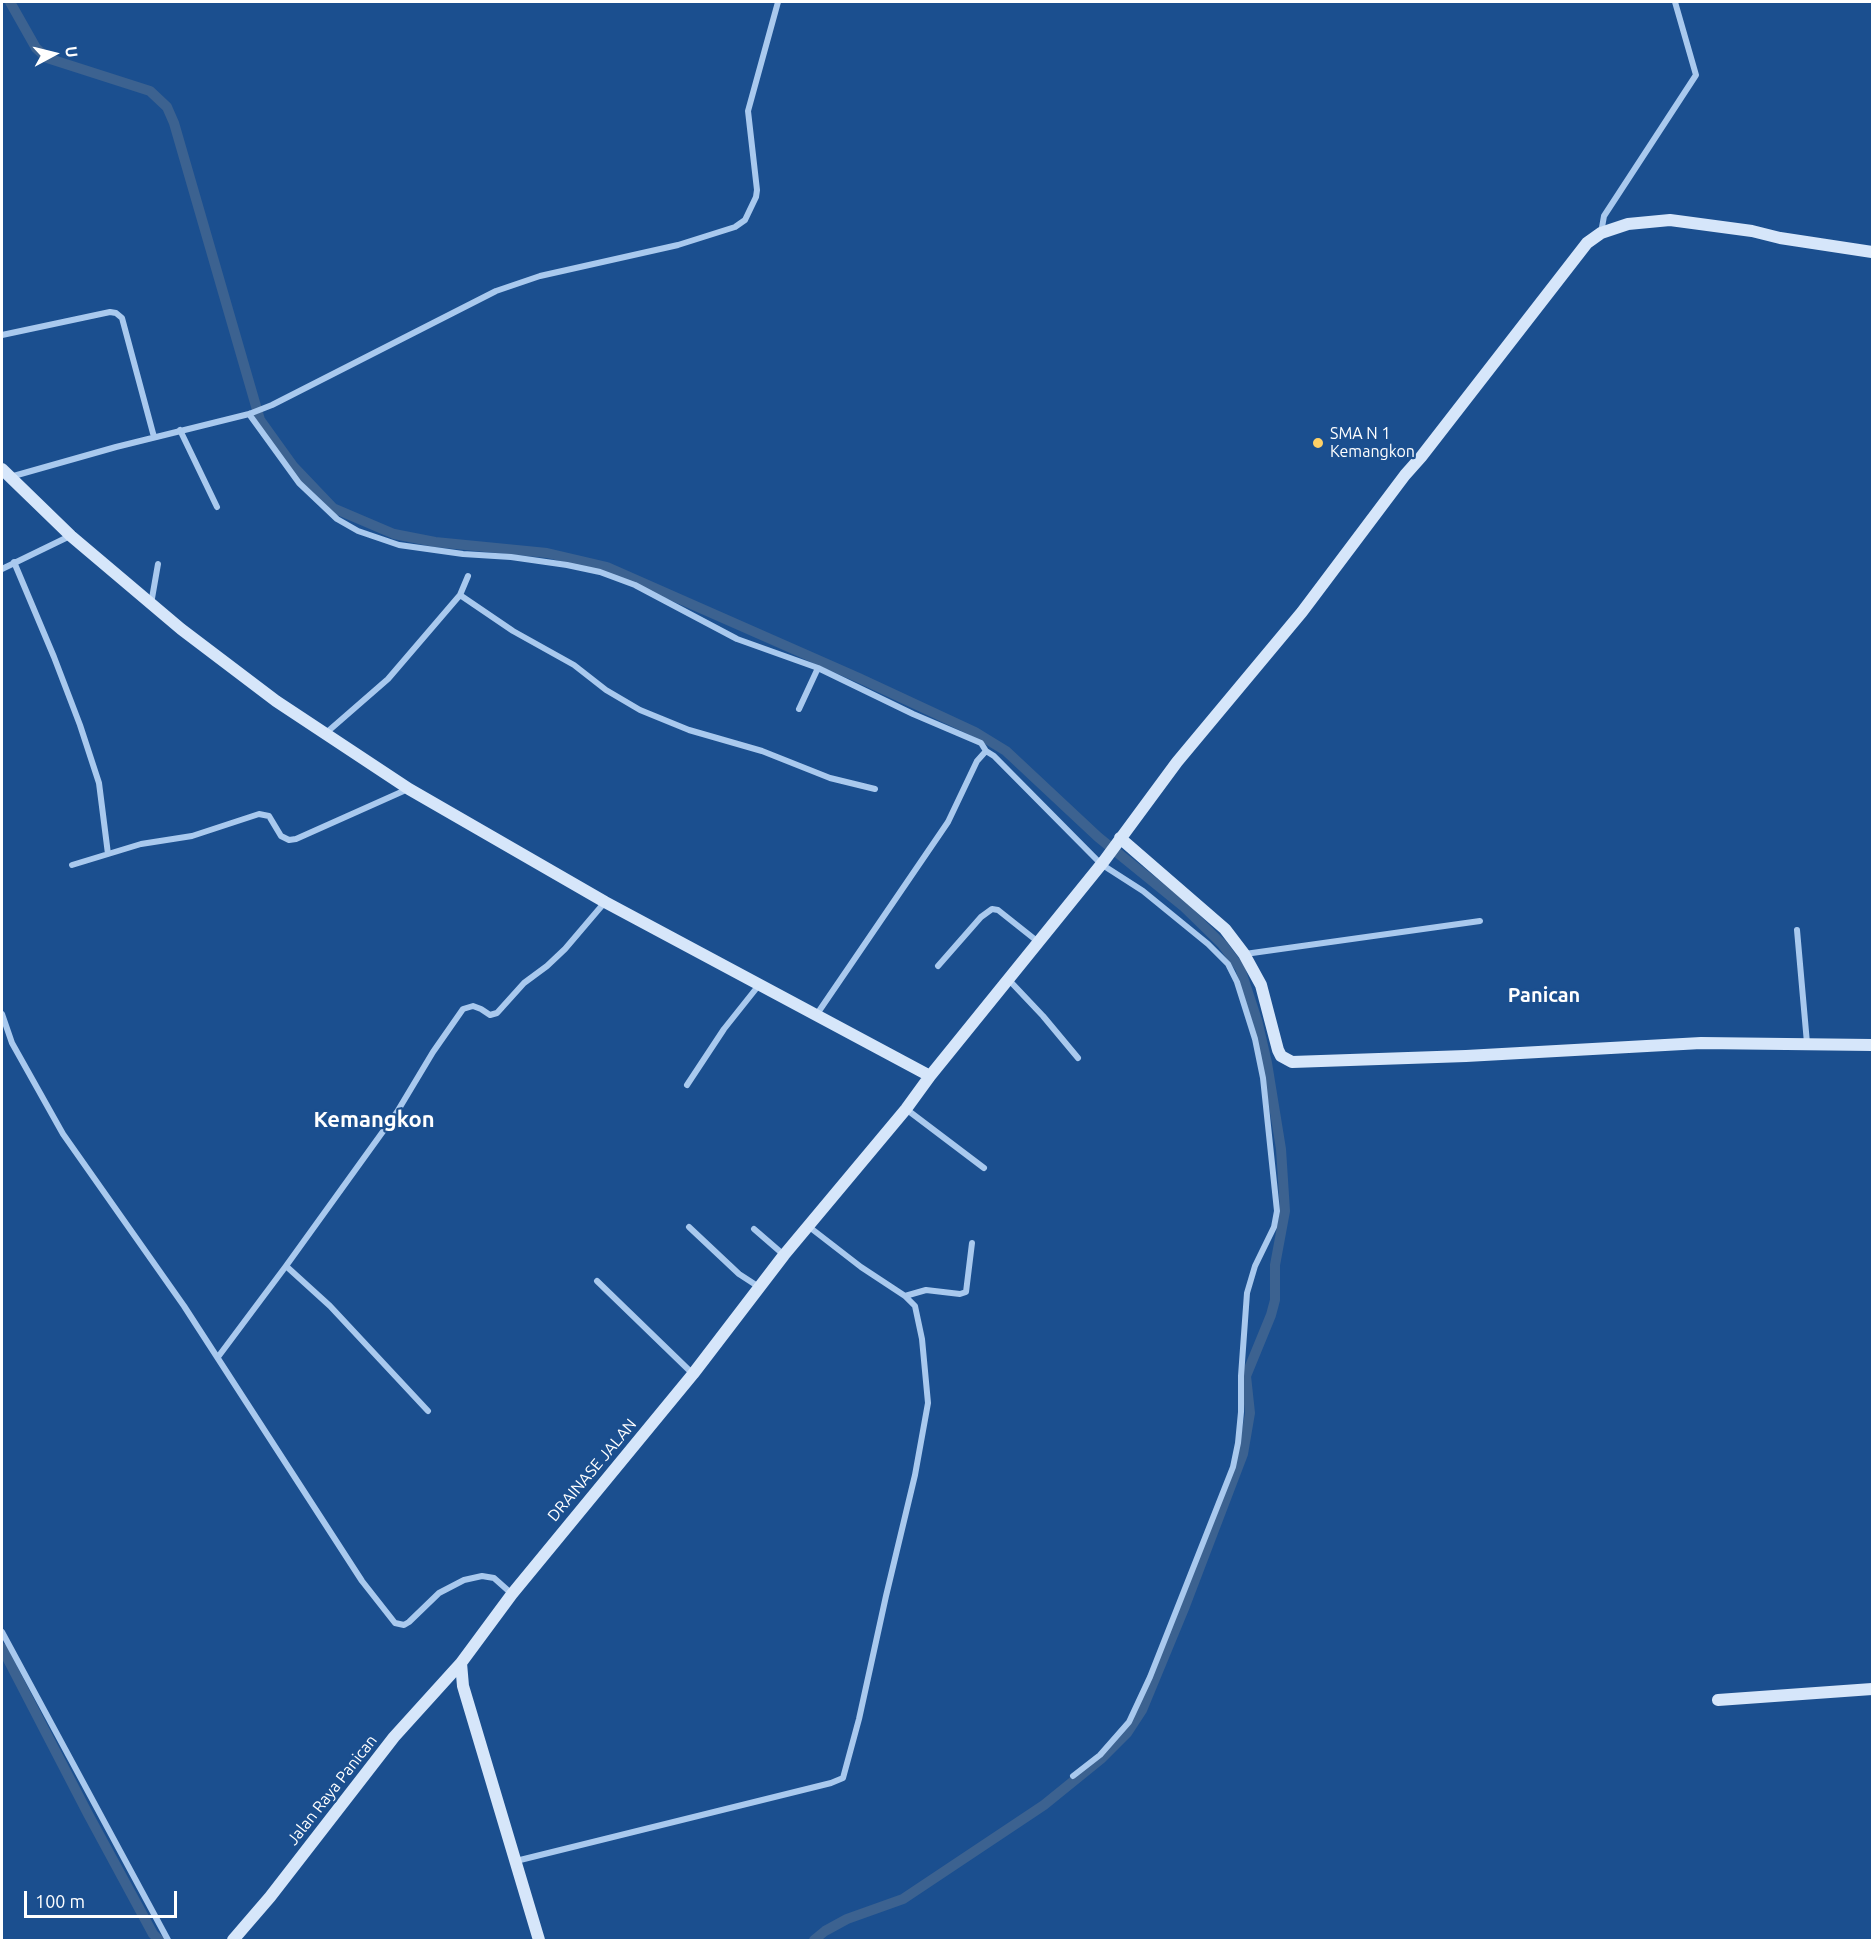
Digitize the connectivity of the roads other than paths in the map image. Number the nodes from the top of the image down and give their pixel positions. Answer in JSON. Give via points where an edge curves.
{"nodes":[{"id":1,"x":778,"y":2,"type":"edge"},
{"id":2,"x":1675,"y":2,"type":"edge"},
{"id":3,"x":1601,"y":233,"type":"junction"},
{"id":4,"x":1872,"y":252,"type":"edge"},
{"id":5,"x":2,"y":335,"type":"edge"},
{"id":6,"x":251,"y":413,"type":"junction"},
{"id":7,"x":180,"y":430,"type":"junction"},
{"id":8,"x":154,"y":437,"type":"junction"},
{"id":9,"x":5,"y":473,"type":"edge"},
{"id":10,"x":217,"y":507,"type":"dead end"},
{"id":11,"x":71,"y":536,"type":"junction"},
{"id":12,"x":14,"y":562,"type":"junction"},
{"id":13,"x":158,"y":564,"type":"dead end"},
{"id":14,"x":2,"y":569,"type":"edge"},
{"id":15,"x":468,"y":576,"type":"dead end"},
{"id":16,"x":460,"y":595,"type":"junction"},
{"id":17,"x":150,"y":604,"type":"junction"},
{"id":18,"x":818,"y":668,"type":"junction"},
{"id":19,"x":799,"y":709,"type":"dead end"},
{"id":20,"x":325,"y":734,"type":"junction"},
{"id":21,"x":986,"y":751,"type":"junction"},
{"id":22,"x":409,"y":789,"type":"junction"},
{"id":23,"x":875,"y":789,"type":"dead end"},
{"id":24,"x":1120,"y":838,"type":"junction"},
{"id":25,"x":108,"y":854,"type":"junction"},
{"id":26,"x":1102,"y":862,"type":"junction"},
{"id":27,"x":72,"y":866,"type":"dead end"},
{"id":28,"x":605,"y":902,"type":"junction"},
{"id":29,"x":1480,"y":921,"type":"dead end"},
{"id":30,"x":1797,"y":930,"type":"dead end"},
{"id":31,"x":1037,"y":941,"type":"junction"},
{"id":32,"x":1244,"y":954,"type":"junction"},
{"id":33,"x":938,"y":966,"type":"dead end"},
{"id":34,"x":1008,"y":979,"type":"junction"},
{"id":35,"x":759,"y":984,"type":"junction"},
{"id":36,"x":2,"y":1014,"type":"edge"},
{"id":37,"x":817,"y":1014,"type":"junction"},
{"id":38,"x":1807,"y":1043,"type":"junction"},
{"id":39,"x":1872,"y":1045,"type":"edge"},
{"id":40,"x":1078,"y":1058,"type":"dead end"},
{"id":41,"x":930,"y":1076,"type":"junction"},
{"id":42,"x":687,"y":1085,"type":"dead end"},
{"id":43,"x":906,"y":1109,"type":"junction"},
{"id":44,"x":984,"y":1168,"type":"dead end"},
{"id":45,"x":808,"y":1226,"type":"junction"},
{"id":46,"x":689,"y":1227,"type":"dead end"},
{"id":47,"x":754,"y":1230,"type":"dead end"},
{"id":48,"x":972,"y":1243,"type":"dead end"},
{"id":49,"x":784,"y":1255,"type":"junction"},
{"id":50,"x":286,"y":1266,"type":"junction"},
{"id":51,"x":597,"y":1281,"type":"dead end"},
{"id":52,"x":759,"y":1287,"type":"junction"},
{"id":53,"x":905,"y":1296,"type":"junction"},
{"id":54,"x":218,"y":1358,"type":"junction"},
{"id":55,"x":693,"y":1374,"type":"junction"},
{"id":56,"x":428,"y":1412,"type":"dead end"},
{"id":57,"x":512,"y":1594,"type":"junction"},
{"id":58,"x":2,"y":1632,"type":"edge"},
{"id":59,"x":461,"y":1663,"type":"junction"},
{"id":60,"x":1872,"y":1689,"type":"edge"},
{"id":61,"x":1718,"y":1700,"type":"dead end"},
{"id":62,"x":1073,"y":1776,"type":"dead end"},
{"id":63,"x":516,"y":1861,"type":"junction"},
{"id":64,"x":168,"y":1941,"type":"edge"},
{"id":65,"x":233,"y":1941,"type":"edge"},
{"id":66,"x":539,"y":1941,"type":"edge"}],
"edges":[{"from":1,"to":6,"type":"street","via":[[748,111],[758,190],[745,220],[735,227],[678,245],[540,276],[496,291]]},
{"from":2,"to":3,"type":"street","via":[[1696,75],[1604,216]]},
{"from":3,"to":4,"type":"main road","via":[[1628,224],[1670,220]]},
{"from":3,"to":24,"type":"main road","name":"DRAINASE JALAN","via":[[1587,243],[1302,612],[1177,762]]},
{"from":5,"to":8,"type":"street","via":[[116,313],[122,318]]},
{"from":6,"to":7,"type":"street"},
{"from":6,"to":18,"type":"street","via":[[299,483],[337,519],[358,531],[399,545],[511,557],[600,572],[635,585],[737,639]]},
{"from":7,"to":8,"type":"street"},
{"from":7,"to":10,"type":"street"},
{"from":8,"to":9,"type":"street"},
{"from":9,"to":11,"type":"main road"},
{"from":11,"to":12,"type":"street"},
{"from":11,"to":17,"type":"main road"},
{"from":12,"to":14,"type":"street"},
{"from":12,"to":25,"type":"street","via":[[62,676],[99,783]]},
{"from":13,"to":17,"type":"street"},
{"from":15,"to":16,"type":"street"},
{"from":16,"to":20,"type":"street","via":[[388,680]]},
{"from":16,"to":23,"type":"street","via":[[640,710],[830,778]]},
{"from":17,"to":20,"type":"main road"},
{"from":18,"to":19,"type":"street"},
{"from":18,"to":21,"type":"street","via":[[981,743]]},
{"from":20,"to":22,"type":"main road"},
{"from":21,"to":26,"type":"street"},
{"from":21,"to":37,"type":"street","via":[[977,761],[948,822]]},
{"from":22,"to":25,"type":"street","via":[[296,839],[281,836],[269,816],[259,814],[192,836]]},
{"from":22,"to":28,"type":"main road"},
{"from":24,"to":26,"type":"main road","name":"DRAINASE JALAN"},
{"from":24,"to":32,"type":"main road","via":[[1225,929]]},
{"from":25,"to":27,"type":"street"},
{"from":26,"to":31,"type":"main road","name":"DRAINASE JALAN"},
{"from":26,"to":62,"type":"street","via":[[1143,891],[1228,963],[1251,1028],[1263,1078],[1277,1211],[1247,1293],[1241,1412],[1233,1467],[1129,1722],[1100,1755]]},
{"from":28,"to":35,"type":"main road"},
{"from":28,"to":50,"type":"street","via":[[571,943],[524,983],[497,1013],[490,1015],[473,1006],[463,1009],[397,1112]]},
{"from":29,"to":32,"type":"street"},
{"from":30,"to":38,"type":"street"},
{"from":31,"to":33,"type":"street","via":[[992,909],[981,916]]},
{"from":31,"to":34,"type":"main road","name":"DRAINASE JALAN"},
{"from":32,"to":38,"type":"main road","via":[[1261,985],[1278,1050],[1292,1062],[1701,1043]]},
{"from":34,"to":40,"type":"street"},
{"from":34,"to":41,"type":"main road","name":"DRAINASE JALAN"},
{"from":35,"to":37,"type":"main road"},
{"from":35,"to":42,"type":"street"},
{"from":36,"to":54,"type":"street","via":[[12,1043],[63,1134]]},
{"from":37,"to":41,"type":"main road"},
{"from":38,"to":39,"type":"main road"},
{"from":41,"to":43,"type":"main road","name":"DRAINASE JALAN"},
{"from":43,"to":44,"type":"street"},
{"from":43,"to":45,"type":"main road","name":"DRAINASE JALAN"},
{"from":45,"to":49,"type":"main road","name":"DRAINASE JALAN"},
{"from":45,"to":53,"type":"street"},
{"from":46,"to":52,"type":"street","via":[[739,1274]]},
{"from":47,"to":49,"type":"street"},
{"from":48,"to":53,"type":"street","via":[[966,1292],[926,1290]]},
{"from":49,"to":52,"type":"main road","name":"DRAINASE JALAN"},
{"from":50,"to":54,"type":"street"},
{"from":50,"to":56,"type":"street","via":[[330,1306]]},
{"from":51,"to":55,"type":"street"},
{"from":52,"to":55,"type":"main road","name":"DRAINASE JALAN"},
{"from":53,"to":63,"type":"street","via":[[915,1306],[918,1318],[928,1403],[915,1476],[843,1778]]},
{"from":54,"to":57,"type":"street","via":[[362,1581],[395,1623],[409,1622],[434,1597],[464,1580],[490,1576]]},
{"from":55,"to":57,"type":"main road","name":"DRAINASE JALAN"},
{"from":57,"to":59,"type":"main road","name":"DRAINASE JALAN"},
{"from":58,"to":64,"type":"street"},
{"from":59,"to":63,"type":"main road","via":[[463,1686]]},
{"from":59,"to":65,"type":"main road","name":"Jalan Raya Panican","via":[[394,1737]]},
{"from":60,"to":61,"type":"main road"},
{"from":63,"to":66,"type":"main road"}]}
